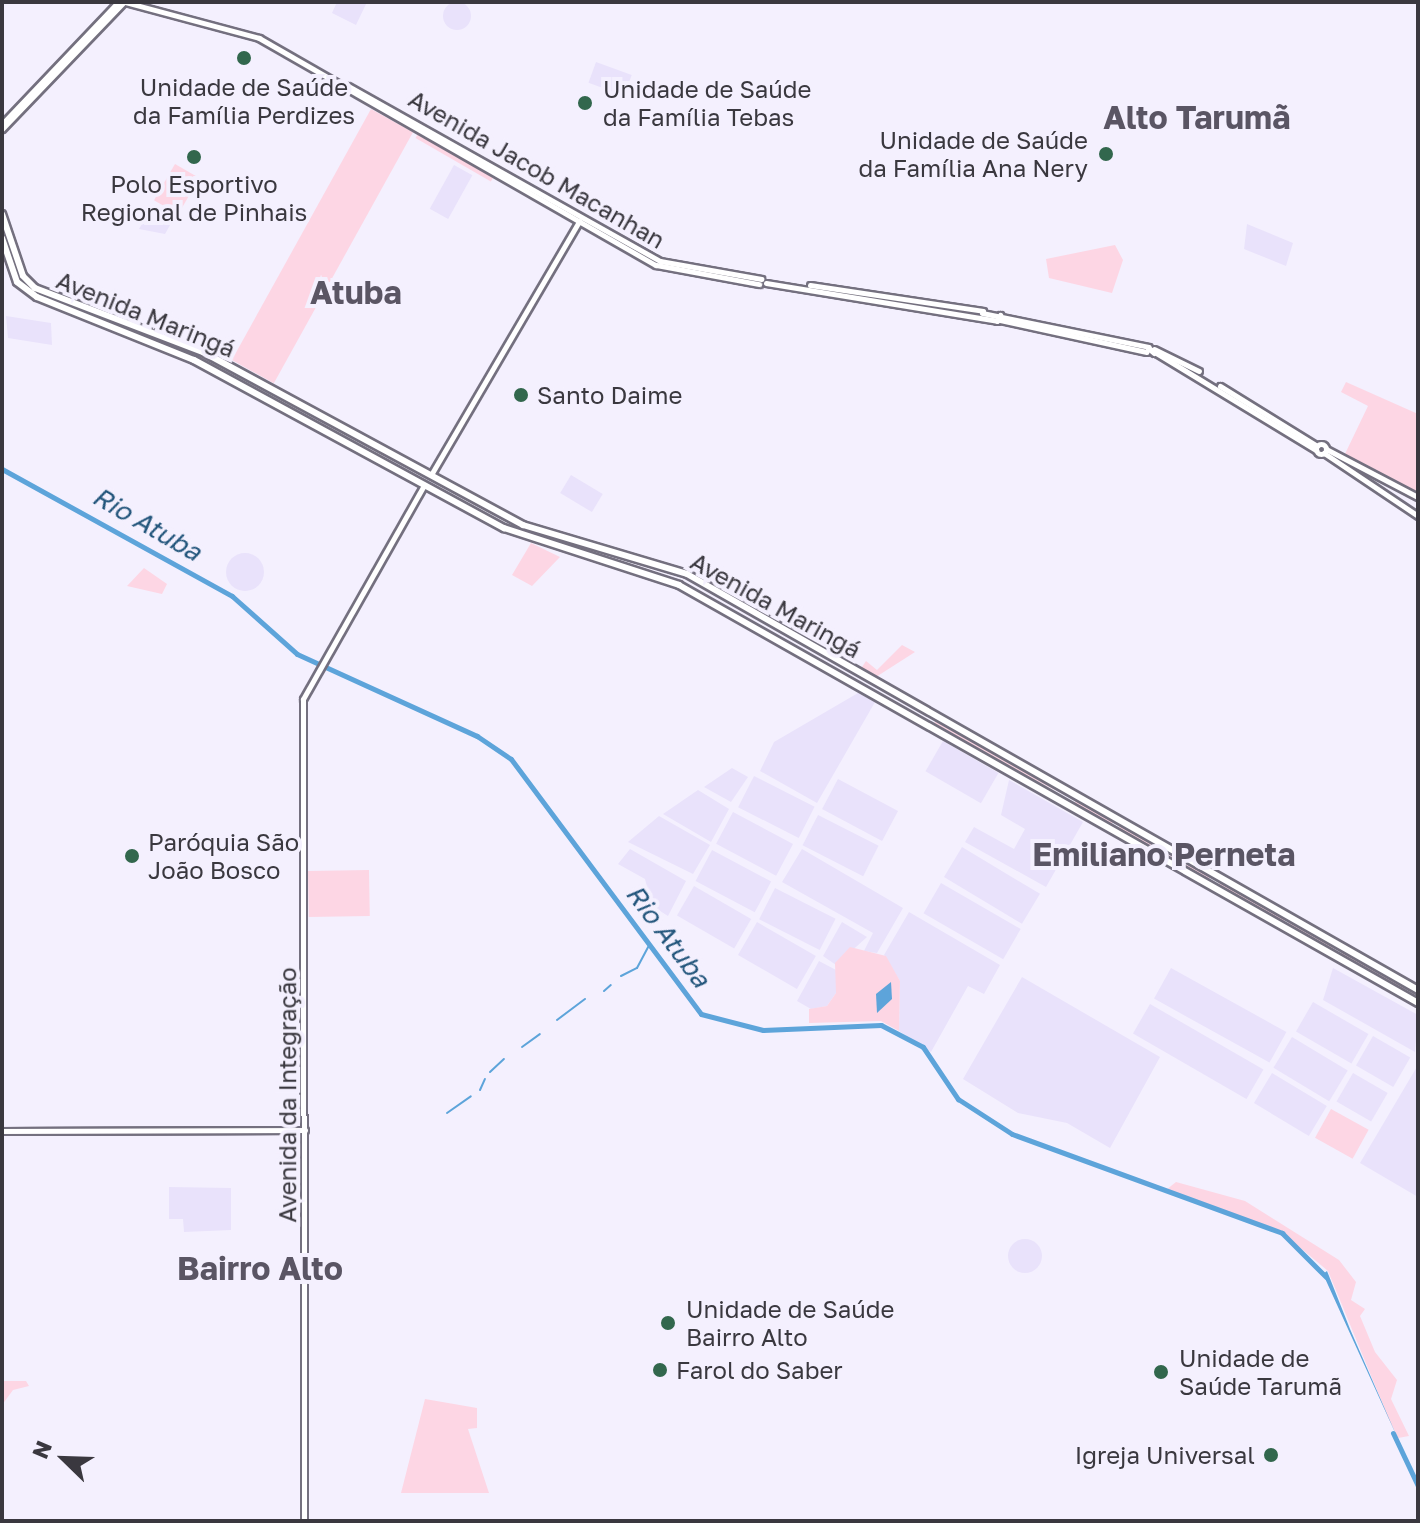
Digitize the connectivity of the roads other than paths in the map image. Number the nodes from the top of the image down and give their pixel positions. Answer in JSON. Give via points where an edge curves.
{"nodes":[{"id":1,"x":122,"y":2,"type":"edge"},
{"id":2,"x":356,"y":90,"type":"junction"},
{"id":3,"x":2,"y":126,"type":"edge"},
{"id":4,"x":2,"y":214,"type":"edge"},
{"id":5,"x":579,"y":221,"type":"junction"},
{"id":6,"x":596,"y":229,"type":"junction"},
{"id":7,"x":2,"y":238,"type":"edge"},
{"id":8,"x":17,"y":253,"type":"junction"},
{"id":9,"x":7,"y":255,"type":"junction"},
{"id":10,"x":2,"y":271,"type":"edge"},
{"id":11,"x":105,"y":314,"type":"junction"},
{"id":12,"x":101,"y":326,"type":"junction"},
{"id":13,"x":157,"y":333,"type":"junction"},
{"id":14,"x":153,"y":345,"type":"junction"},
{"id":15,"x":288,"y":401,"type":"junction"},
{"id":16,"x":282,"y":409,"type":"junction"},
{"id":17,"x":321,"y":420,"type":"junction"},
{"id":18,"x":316,"y":428,"type":"junction"},
{"id":19,"x":377,"y":445,"type":"junction"},
{"id":20,"x":1325,"y":451,"type":"junction"},
{"id":21,"x":372,"y":458,"type":"junction"},
{"id":22,"x":432,"y":473,"type":"junction"},
{"id":23,"x":424,"y":485,"type":"junction"},
{"id":24,"x":455,"y":486,"type":"junction"},
{"id":25,"x":448,"y":498,"type":"junction"},
{"id":26,"x":1418,"y":498,"type":"edge"},
{"id":27,"x":1411,"y":510,"type":"junction"},
{"id":28,"x":498,"y":511,"type":"junction"},
{"id":29,"x":1418,"y":516,"type":"edge"},
{"id":30,"x":492,"y":522,"type":"junction"},
{"id":31,"x":554,"y":534,"type":"junction"},
{"id":32,"x":549,"y":544,"type":"junction"},
{"id":33,"x":753,"y":611,"type":"junction"},
{"id":34,"x":746,"y":623,"type":"junction"},
{"id":35,"x":807,"y":642,"type":"junction"},
{"id":36,"x":799,"y":653,"type":"junction"},
{"id":37,"x":890,"y":690,"type":"junction"},
{"id":38,"x":880,"y":700,"type":"junction"},
{"id":39,"x":932,"y":714,"type":"junction"},
{"id":40,"x":924,"y":726,"type":"junction"},
{"id":41,"x":1075,"y":797,"type":"junction"},
{"id":42,"x":1069,"y":808,"type":"junction"},
{"id":43,"x":1116,"y":820,"type":"junction"},
{"id":44,"x":1110,"y":831,"type":"junction"},
{"id":45,"x":1292,"y":917,"type":"junction"},
{"id":46,"x":1286,"y":926,"type":"junction"},
{"id":47,"x":1388,"y":972,"type":"junction"},
{"id":48,"x":1382,"y":982,"type":"junction"},
{"id":49,"x":1418,"y":990,"type":"edge"},
{"id":50,"x":1418,"y":1003,"type":"edge"},
{"id":51,"x":305,"y":1130,"type":"junction"},
{"id":52,"x":2,"y":1131,"type":"edge"},
{"id":53,"x":304,"y":1521,"type":"edge"}],
"edges":[{"from":1,"to":2,"type":"main road","name":"Avenida Jacob Macanhan","via":[[227,25]]},
{"from":1,"to":3,"type":"main road"},
{"from":2,"to":5,"type":"main road","name":"Avenida Jacob Macanhan"},
{"from":2,"to":6,"type":"main road","name":"Avenida Jacob Macanhan"},
{"from":4,"to":8,"type":"main road","name":"Avenida Maringá"},
{"from":5,"to":6,"type":"main road","name":"Avenida Jacob Macanhan"},
{"from":5,"to":22,"type":"main road"},
{"from":6,"to":20,"type":"main road","name":"Avenida Jacob Macanhan","via":[[667,264],[984,314],[1151,350]]},
{"from":7,"to":9,"type":"main road","name":"Avenida Maringá"},
{"from":8,"to":9,"type":"main road"},
{"from":8,"to":11,"type":"main road","name":"Avenida Maringá","via":[[27,283]]},
{"from":9,"to":10,"type":"main road"},
{"from":9,"to":12,"type":"main road","name":"Avenida Maringá","via":[[29,292]]},
{"from":11,"to":12,"type":"main road"},
{"from":11,"to":13,"type":"main road","name":"Avenida Maringá"},
{"from":12,"to":14,"type":"main road","name":"Avenida Maringá"},
{"from":13,"to":14,"type":"main road"},
{"from":13,"to":15,"type":"main road","name":"Avenida Maringá"},
{"from":14,"to":16,"type":"main road","name":"Avenida Maringá"},
{"from":15,"to":16,"type":"main road"},
{"from":15,"to":17,"type":"main road","name":"Avenida Maringá"},
{"from":16,"to":18,"type":"main road","name":"Avenida Maringá"},
{"from":17,"to":18,"type":"main road"},
{"from":17,"to":19,"type":"main road","name":"Avenida Maringá"},
{"from":18,"to":21,"type":"main road","name":"Avenida Maringá"},
{"from":19,"to":21,"type":"main road","via":[[370,449]]},
{"from":19,"to":22,"type":"main road","name":"Avenida Maringá"},
{"from":20,"to":26,"type":"main road"},
{"from":20,"to":27,"type":"main road"},
{"from":21,"to":23,"type":"main road","name":"Avenida Maringá"},
{"from":22,"to":24,"type":"main road","name":"Avenida Maringá"},
{"from":23,"to":25,"type":"main road","name":"Avenida Maringá"},
{"from":23,"to":51,"type":"main road","name":"Avenida da Integração","via":[[319,662],[303,704]]},
{"from":24,"to":25,"type":"main road","via":[[457,494]]},
{"from":24,"to":28,"type":"main road","name":"Avenida Maringá"},
{"from":25,"to":30,"type":"main road","name":"Avenida Maringá"},
{"from":26,"to":27,"type":"main road"},
{"from":27,"to":29,"type":"main road"},
{"from":28,"to":30,"type":"main road"},
{"from":28,"to":31,"type":"main road","name":"Avenida Maringá"},
{"from":30,"to":32,"type":"main road","name":"Avenida Maringá"},
{"from":31,"to":32,"type":"main road"},
{"from":31,"to":33,"type":"main road","name":"Avenida Maringá","via":[[673,568]]},
{"from":32,"to":34,"type":"main road","name":"Avenida Maringá","via":[[667,580]]},
{"from":33,"to":34,"type":"main road"},
{"from":33,"to":35,"type":"main road","name":"Avenida Maringá"},
{"from":34,"to":36,"type":"main road","name":"Avenida Maringá"},
{"from":35,"to":36,"type":"main road"},
{"from":35,"to":37,"type":"main road","name":"Avenida Maringá"},
{"from":36,"to":38,"type":"main road","name":"Avenida Maringá"},
{"from":37,"to":38,"type":"main road"},
{"from":37,"to":39,"type":"main road","name":"Avenida Maringá"},
{"from":38,"to":40,"type":"main road","name":"Avenida Maringá"},
{"from":39,"to":40,"type":"main road"},
{"from":39,"to":41,"type":"main road","name":"Avenida Maringá"},
{"from":40,"to":42,"type":"main road","name":"Avenida Maringá"},
{"from":41,"to":42,"type":"main road"},
{"from":41,"to":43,"type":"main road","name":"Avenida Maringá"},
{"from":42,"to":44,"type":"main road","name":"Avenida Maringá"},
{"from":43,"to":44,"type":"main road"},
{"from":43,"to":45,"type":"main road","name":"Avenida Maringá"},
{"from":44,"to":46,"type":"main road","name":"Avenida Maringá"},
{"from":45,"to":46,"type":"main road"},
{"from":45,"to":47,"type":"main road","name":"Avenida Maringá"},
{"from":46,"to":48,"type":"main road","name":"Avenida Maringá"},
{"from":47,"to":48,"type":"main road","via":[[1389,980]]},
{"from":47,"to":49,"type":"main road","name":"Avenida Maringá"},
{"from":48,"to":50,"type":"main road","name":"Avenida Maringá"},
{"from":51,"to":52,"type":"main road"},
{"from":51,"to":53,"type":"main road","name":"Avenida da Integração"}]}
